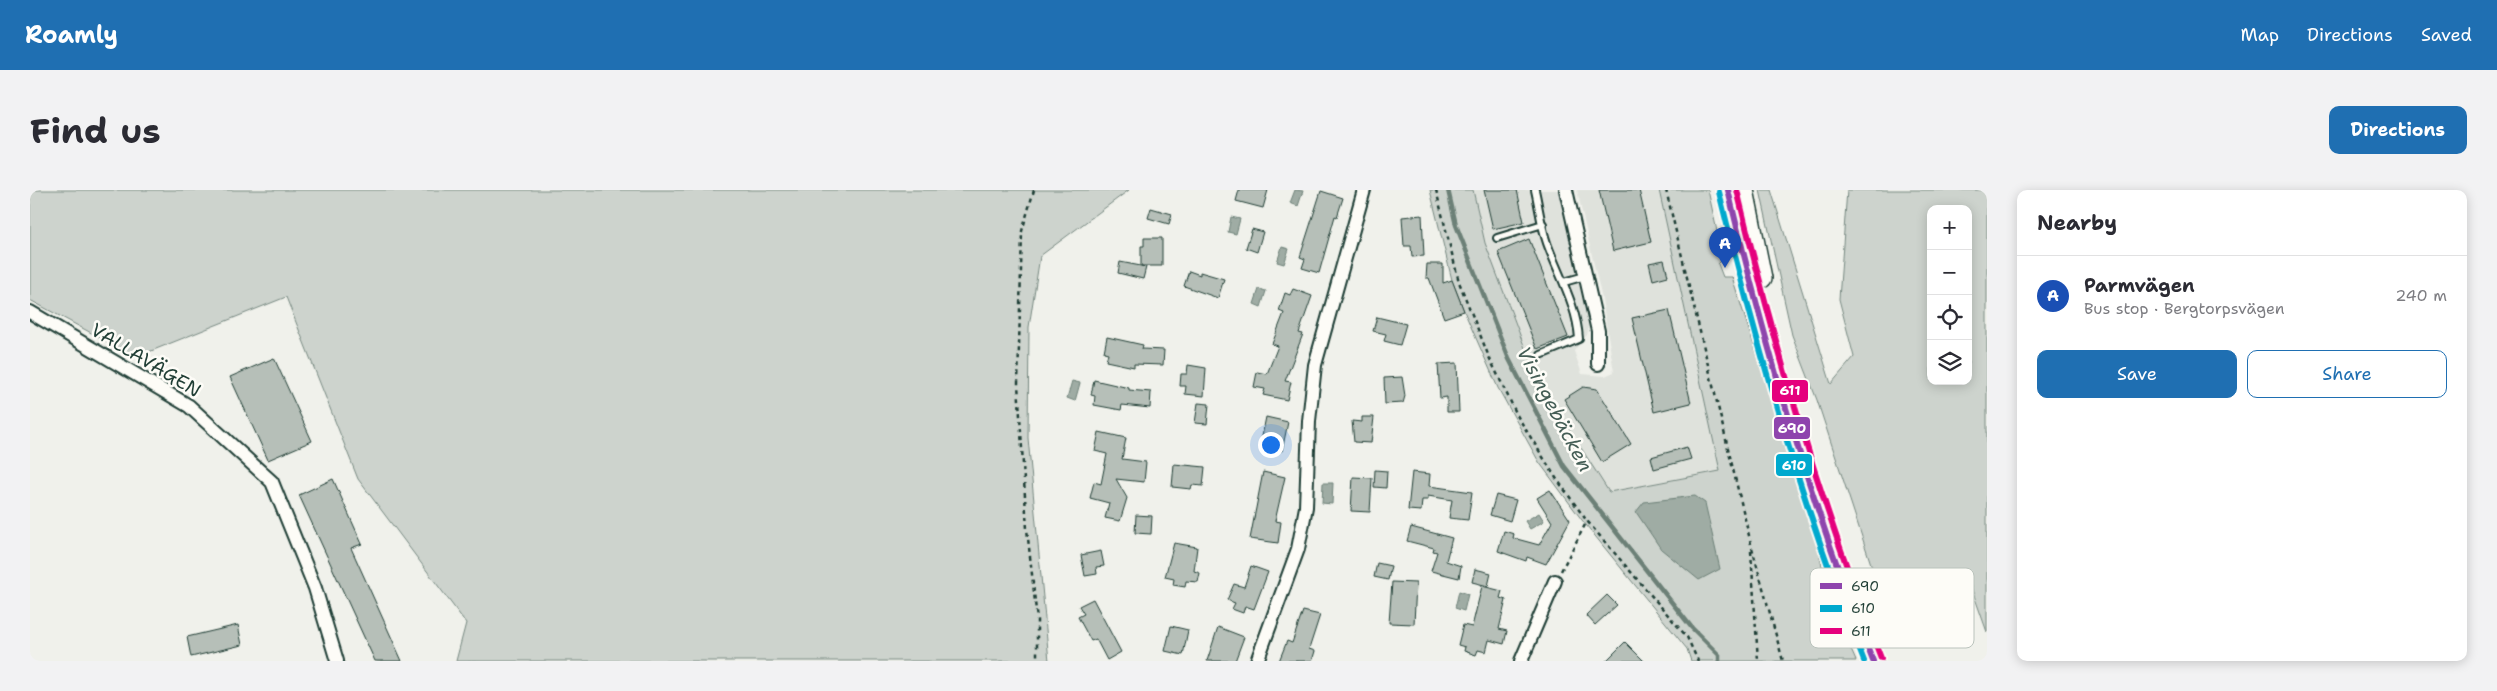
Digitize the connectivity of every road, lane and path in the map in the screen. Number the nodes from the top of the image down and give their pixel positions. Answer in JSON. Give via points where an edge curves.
{"nodes":[{"id":1,"x":1034,"y":190,"type":"edge"},
{"id":2,"x":1364,"y":190,"type":"edge"},
{"id":3,"x":1436,"y":190,"type":"edge"},
{"id":4,"x":1535,"y":190,"type":"edge"},
{"id":5,"x":1566,"y":190,"type":"edge"},
{"id":6,"x":1666,"y":190,"type":"edge"},
{"id":7,"x":1728,"y":190,"type":"edge"},
{"id":8,"x":1744,"y":190,"type":"edge"},
{"id":9,"x":1543,"y":224,"type":"junction"},
{"id":10,"x":1497,"y":238,"type":"dead end"},
{"id":11,"x":1585,"y":276,"type":"junction"},
{"id":12,"x":1564,"y":282,"type":"junction"},
{"id":13,"x":30,"y":312,"type":"edge"},
{"id":14,"x":1541,"y":355,"type":"dead end"},
{"id":15,"x":1598,"y":364,"type":"dead end"},
{"id":16,"x":1780,"y":385,"type":"junction"},
{"id":17,"x":1587,"y":521,"type":"junction"},
{"id":18,"x":1751,"y":544,"type":"junction"},
{"id":19,"x":1837,"y":568,"type":"edge"},
{"id":20,"x":1556,"y":581,"type":"joint"},
{"id":21,"x":1867,"y":648,"type":"edge"},
{"id":22,"x":337,"y":661,"type":"edge"},
{"id":23,"x":1037,"y":661,"type":"edge"},
{"id":24,"x":1257,"y":661,"type":"edge"},
{"id":25,"x":1521,"y":661,"type":"edge"},
{"id":26,"x":1698,"y":661,"type":"edge"},
{"id":27,"x":1758,"y":661,"type":"edge"},
{"id":28,"x":1783,"y":661,"type":"edge"},
{"id":29,"x":1872,"y":661,"type":"edge"}],
"edges":[{"from":1,"to":23,"type":"path","via":[[1022,231],[1018,384],[1027,528],[1037,620]]},
{"from":2,"to":24,"type":"street","via":[[1315,365],[1309,420],[1306,507],[1298,549]]},
{"from":3,"to":17,"type":"path","via":[[1458,282],[1489,357],[1518,417]]},
{"from":4,"to":9,"type":"lane"},
{"from":5,"to":11,"type":"street"},
{"from":6,"to":18,"type":"path"},
{"from":7,"to":16,"type":"main road","via":[[1758,316]]},
{"from":8,"to":16,"type":"main road"},
{"from":9,"to":10,"type":"lane"},
{"from":9,"to":12,"type":"lane"},
{"from":11,"to":12,"type":"lane"},
{"from":11,"to":15,"type":"street","via":[[1598,331]]},
{"from":12,"to":14,"type":"lane","via":[[1579,338]]},
{"from":13,"to":22,"type":"street","name":"VALLAVÄGEN","via":[[189,406],[272,482],[315,588]]},
{"from":16,"to":19,"type":"main road"},
{"from":17,"to":20,"type":"path"},
{"from":17,"to":26,"type":"path","via":[[1687,637]]},
{"from":18,"to":27,"type":"path"},
{"from":18,"to":28,"type":"path"},
{"from":20,"to":25,"type":"street"},
{"from":21,"to":29,"type":"main road"}]}
